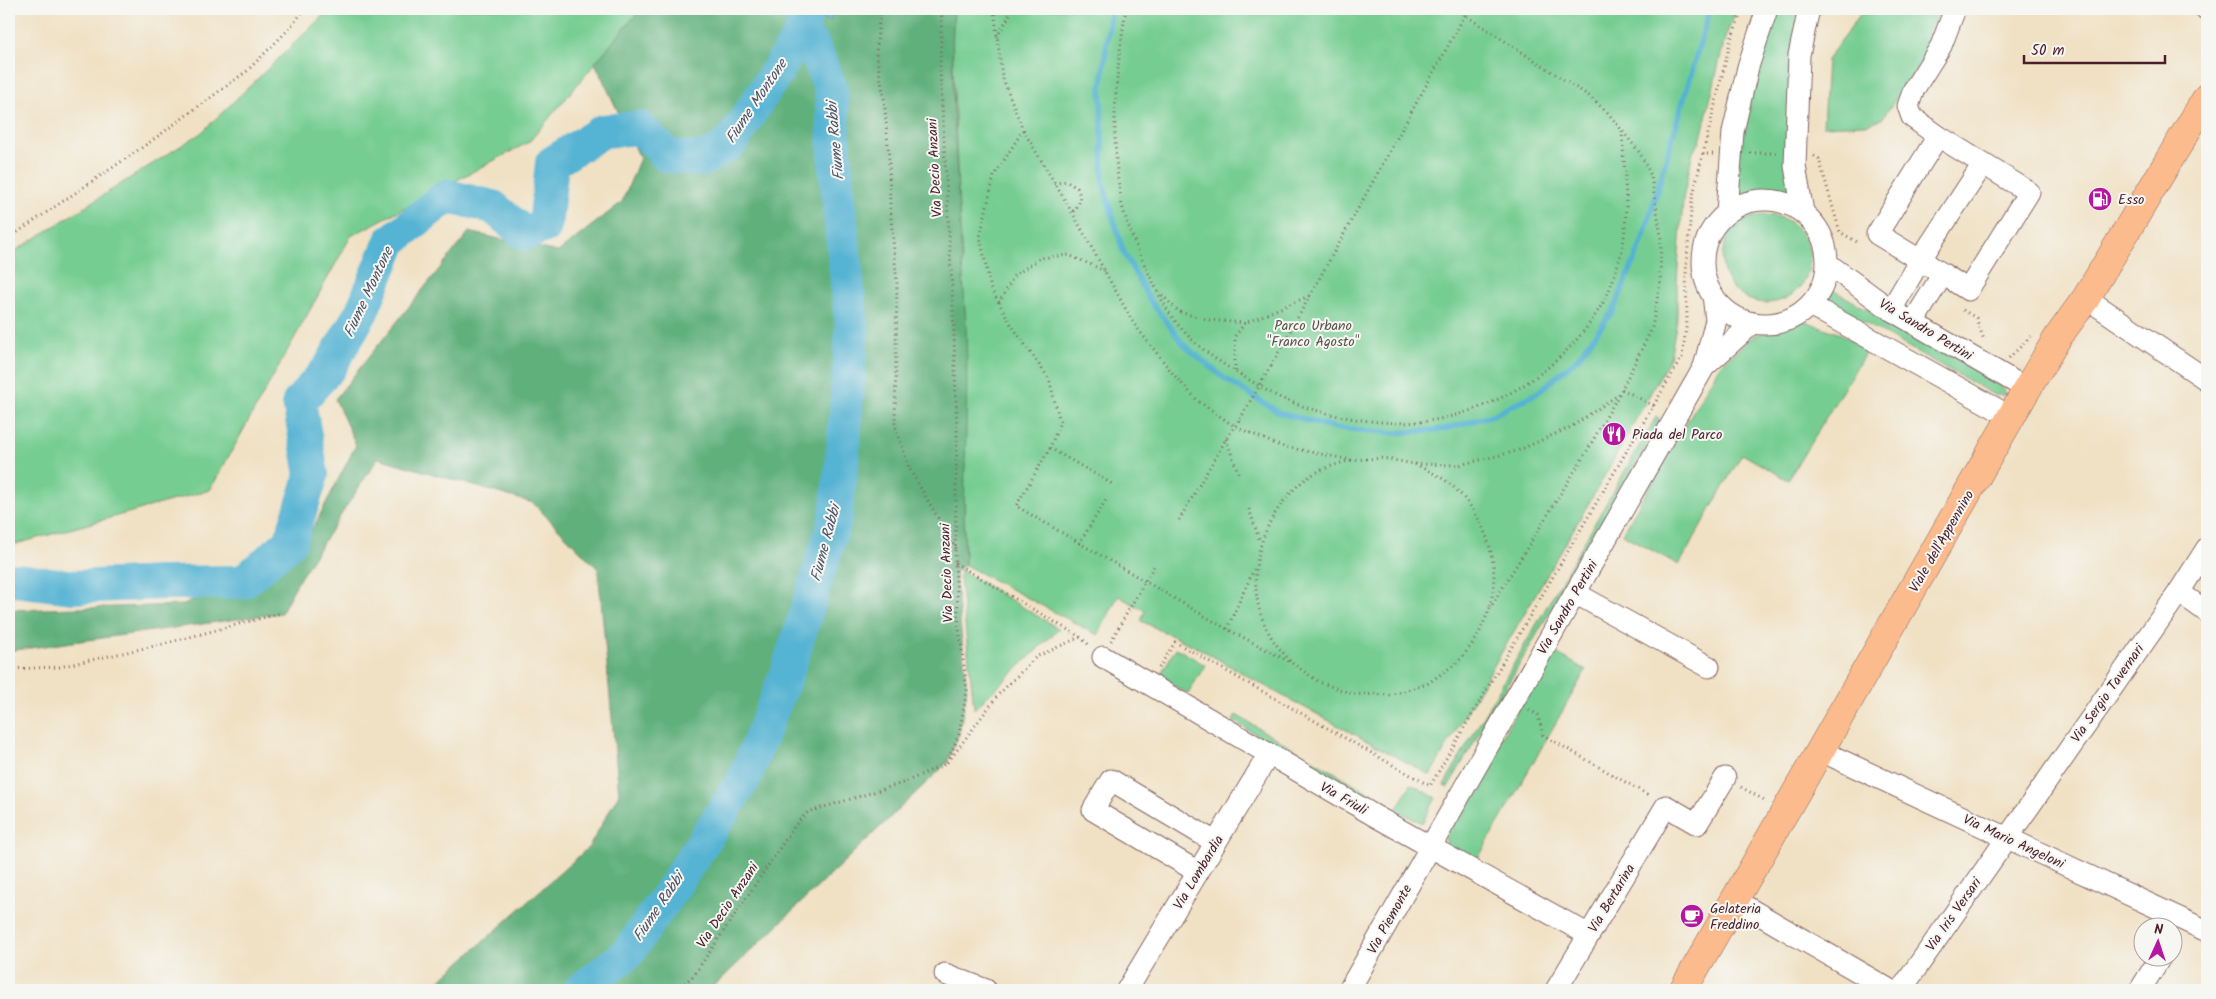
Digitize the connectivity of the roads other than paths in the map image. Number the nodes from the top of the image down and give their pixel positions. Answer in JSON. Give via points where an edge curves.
{"nodes":[{"id":1,"x":1767,"y":9,"type":"edge"},
{"id":2,"x":1809,"y":9,"type":"edge"},
{"id":3,"x":1955,"y":9,"type":"edge"},
{"id":4,"x":2207,"y":98,"type":"edge"},
{"id":5,"x":1938,"y":136,"type":"junction"},
{"id":6,"x":1983,"y":164,"type":"junction"},
{"id":7,"x":1727,"y":212,"type":"junction"},
{"id":8,"x":1803,"y":212,"type":"junction"},
{"id":9,"x":1920,"y":260,"type":"junction"},
{"id":10,"x":1828,"y":264,"type":"junction"},
{"id":11,"x":1943,"y":274,"type":"junction"},
{"id":12,"x":1713,"y":295,"type":"junction"},
{"id":13,"x":2086,"y":298,"type":"junction"},
{"id":14,"x":1810,"y":305,"type":"junction"},
{"id":15,"x":1891,"y":310,"type":"junction"},
{"id":16,"x":1913,"y":322,"type":"junction"},
{"id":17,"x":1753,"y":323,"type":"junction"},
{"id":18,"x":1704,"y":367,"type":"junction"},
{"id":19,"x":2207,"y":380,"type":"edge"},
{"id":20,"x":2027,"y":389,"type":"junction"},
{"id":21,"x":2012,"y":417,"type":"junction"},
{"id":22,"x":2207,"y":548,"type":"edge"},
{"id":23,"x":2178,"y":592,"type":"junction"},
{"id":24,"x":1575,"y":593,"type":"junction"},
{"id":25,"x":2207,"y":612,"type":"edge"},
{"id":26,"x":1103,"y":657,"type":"road end"},
{"id":27,"x":1709,"y":667,"type":"dead end"},
{"id":28,"x":1822,"y":749,"type":"junction"},
{"id":29,"x":1269,"y":754,"type":"junction"},
{"id":30,"x":1725,"y":778,"type":"road end"},
{"id":31,"x":2006,"y":838,"type":"junction"},
{"id":32,"x":1215,"y":842,"type":"junction"},
{"id":33,"x":1430,"y":847,"type":"junction"},
{"id":34,"x":1198,"y":872,"type":"junction"},
{"id":35,"x":1736,"y":898,"type":"junction"},
{"id":36,"x":2155,"y":916,"type":"edge"},
{"id":37,"x":2184,"y":929,"type":"edge"},
{"id":38,"x":2207,"y":931,"type":"edge"},
{"id":39,"x":1589,"y":935,"type":"junction"},
{"id":40,"x":2155,"y":966,"type":"edge"},
{"id":41,"x":945,"y":974,"type":"dead end"},
{"id":42,"x":986,"y":990,"type":"edge"},
{"id":43,"x":1127,"y":990,"type":"edge"},
{"id":44,"x":1349,"y":990,"type":"edge"},
{"id":45,"x":1556,"y":990,"type":"edge"},
{"id":46,"x":1684,"y":990,"type":"edge"},
{"id":47,"x":1890,"y":990,"type":"edge"},
{"id":48,"x":1901,"y":990,"type":"edge"},
{"id":49,"x":2140,"y":990,"type":"edge"}],
"edges":[{"from":1,"to":7,"type":"street","via":[[1748,67],[1733,132]]},
{"from":2,"to":8,"type":"street","via":[[1799,55],[1795,166]]},
{"from":3,"to":5,"type":"street","via":[[1942,46],[1914,89],[1908,106],[1912,117]]},
{"from":4,"to":13,"type":"main road","name":"Viale dell'Appennino"},
{"from":5,"to":6,"type":"street"},
{"from":5,"to":9,"type":"street","via":[[1877,234]]},
{"from":6,"to":9,"type":"street"},
{"from":6,"to":11,"type":"street","via":[[2029,192],[1968,290]]},
{"from":7,"to":8,"type":"street","via":[[1744,203],[1765,199],[1785,202]]},
{"from":7,"to":12,"type":"street","via":[[1714,226],[1706,242],[1703,260],[1705,279]]},
{"from":8,"to":10,"type":"street","via":[[1817,227],[1826,244]]},
{"from":9,"to":11,"type":"street"},
{"from":9,"to":15,"type":"street"},
{"from":10,"to":14,"type":"street","via":[[1822,286]]},
{"from":10,"to":15,"type":"street","name":"Via Sandro Pertini"},
{"from":11,"to":16,"type":"street"},
{"from":12,"to":17,"type":"street","via":[[1724,308]]},
{"from":12,"to":18,"type":"street","name":"Via Sandro Pertini","via":[[1716,320]]},
{"from":13,"to":19,"type":"street"},
{"from":13,"to":20,"type":"main road","name":"Viale dell'Appennino"},
{"from":14,"to":17,"type":"street","via":[[1793,317],[1774,324]]},
{"from":14,"to":21,"type":"street"},
{"from":15,"to":16,"type":"street","name":"Via Sandro Pertini"},
{"from":16,"to":20,"type":"street","name":"Via Sandro Pertini"},
{"from":17,"to":18,"type":"street","name":"Via Sandro Pertini"},
{"from":18,"to":24,"type":"street","name":"Via Sandro Pertini"},
{"from":20,"to":21,"type":"main road","name":"Viale dell'Appennino"},
{"from":21,"to":28,"type":"main road","name":"Viale dell'Appennino"},
{"from":22,"to":23,"type":"street","name":"Via Sergio Tavernari"},
{"from":23,"to":25,"type":"street"},
{"from":23,"to":31,"type":"street","name":"Via Sergio Tavernari"},
{"from":24,"to":27,"type":"street"},
{"from":24,"to":33,"type":"street","name":"Via Sandro Pertini"},
{"from":26,"to":29,"type":"street","name":"Via Friuli"},
{"from":28,"to":31,"type":"street","name":"Via Mario Angeloni"},
{"from":28,"to":35,"type":"main road","name":"Viale dell'Appennino"},
{"from":29,"to":32,"type":"street","name":"Via Lombardia"},
{"from":29,"to":33,"type":"street","name":"Via Friuli"},
{"from":30,"to":39,"type":"street","name":"Via Bertarina","via":[[1697,824],[1666,806]]},
{"from":31,"to":36,"type":"street","name":"Via Mario Angeloni"},
{"from":31,"to":48,"type":"street","name":"Via Iris Versari"},
{"from":32,"to":34,"type":"street","name":"Via Lombardia"},
{"from":32,"to":34,"type":"street","via":[[1111,780],[1093,810]]},
{"from":33,"to":39,"type":"street","name":"Via Friuli"},
{"from":33,"to":44,"type":"street","name":"Via Piemonte"},
{"from":34,"to":43,"type":"street","name":"Via Lombardia"},
{"from":35,"to":46,"type":"main road","name":"Viale dell'Appennino"},
{"from":35,"to":47,"type":"street"},
{"from":37,"to":38,"type":"street","name":"Via Mario Angeloni"},
{"from":39,"to":45,"type":"street","name":"Via Bertarina"},
{"from":40,"to":49,"type":"street"},
{"from":41,"to":42,"type":"street"}]}
